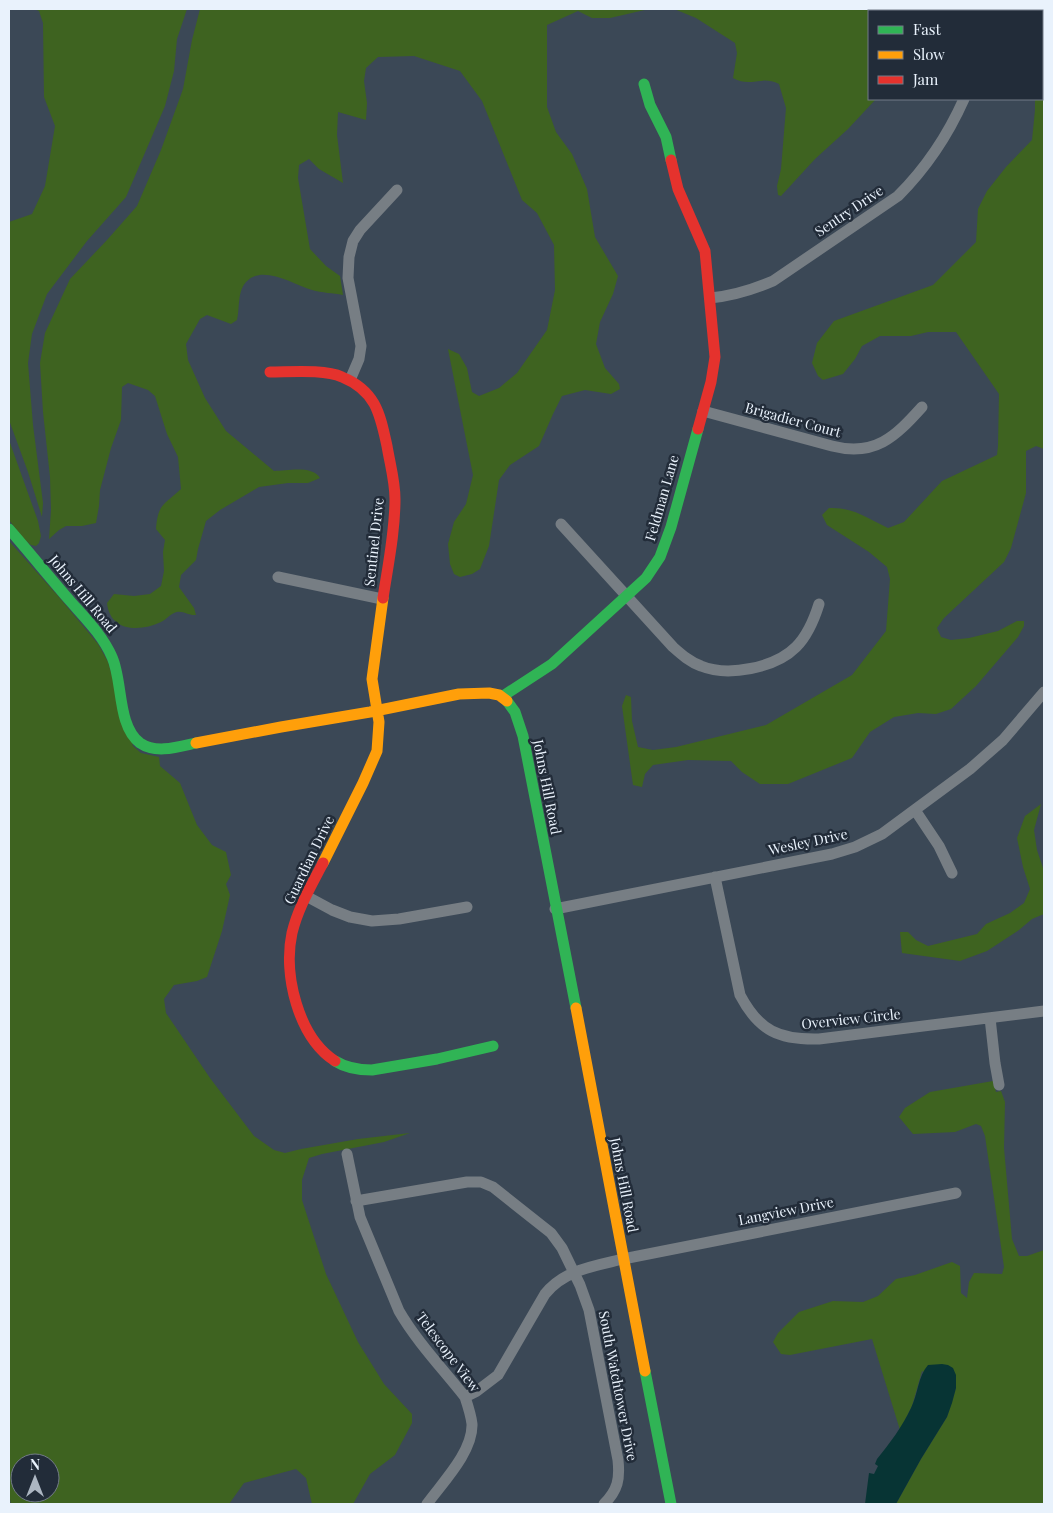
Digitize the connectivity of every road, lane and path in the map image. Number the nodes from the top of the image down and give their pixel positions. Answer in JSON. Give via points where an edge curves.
{"nodes":[{"id":1,"x":644,"y":84,"type":"dead end"},
{"id":2,"x":964,"y":100,"type":"edge"},
{"id":3,"x":397,"y":190,"type":"dead end"},
{"id":4,"x":710,"y":298,"type":"junction"},
{"id":5,"x":270,"y":372,"type":"dead end"},
{"id":6,"x":350,"y":380,"type":"junction"},
{"id":7,"x":922,"y":407,"type":"dead end"},
{"id":8,"x":703,"y":411,"type":"junction"},
{"id":9,"x":561,"y":524,"type":"dead end"},
{"id":10,"x":9,"y":529,"type":"edge"},
{"id":11,"x":278,"y":577,"type":"dead end"},
{"id":12,"x":627,"y":596,"type":"junction"},
{"id":13,"x":382,"y":599,"type":"junction"},
{"id":14,"x":819,"y":604,"type":"dead end"},
{"id":15,"x":1044,"y":692,"type":"edge"},
{"id":16,"x":503,"y":696,"type":"junction"},
{"id":17,"x":378,"y":711,"type":"junction"},
{"id":18,"x":915,"y":810,"type":"junction"},
{"id":19,"x":952,"y":873,"type":"dead end"},
{"id":20,"x":715,"y":877,"type":"junction"},
{"id":21,"x":306,"y":896,"type":"junction"},
{"id":22,"x":468,"y":907,"type":"dead end"},
{"id":23,"x":555,"y":908,"type":"junction"},
{"id":24,"x":1044,"y":1011,"type":"edge"},
{"id":25,"x":990,"y":1018,"type":"junction"},
{"id":26,"x":493,"y":1046,"type":"dead end"},
{"id":27,"x":999,"y":1085,"type":"dead end"},
{"id":28,"x":347,"y":1154,"type":"dead end"},
{"id":29,"x":956,"y":1193,"type":"dead end"},
{"id":30,"x":356,"y":1202,"type":"junction"},
{"id":31,"x":623,"y":1259,"type":"junction"},
{"id":32,"x":574,"y":1272,"type":"junction"},
{"id":33,"x":465,"y":1397,"type":"junction"},
{"id":34,"x":427,"y":1504,"type":"edge"},
{"id":35,"x":604,"y":1504,"type":"edge"},
{"id":36,"x":671,"y":1504,"type":"edge"}],
"edges":[{"from":1,"to":4,"type":"street","name":"Feldman Lane","via":[[650,105],[666,137],[678,189],[705,251]]},
{"from":2,"to":4,"type":"street","name":"Sentry Drive","via":[[941,143],[898,196],[773,281],[743,293]]},
{"from":3,"to":6,"type":"street","via":[[360,230],[349,257],[348,278],[361,346]]},
{"from":4,"to":8,"type":"street","name":"Feldman Lane","via":[[715,357]]},
{"from":5,"to":6,"type":"street","name":"Sentinel Drive","via":[[329,373]]},
{"from":6,"to":13,"type":"street","name":"Sentinel Drive","via":[[370,396],[381,417],[394,484],[395,513]]},
{"from":7,"to":8,"type":"street","name":"Brigadier Court","via":[[888,440],[854,450]]},
{"from":8,"to":12,"type":"street","name":"Feldman Lane","via":[[660,557],[646,578]]},
{"from":9,"to":12,"type":"street"},
{"from":10,"to":17,"type":"street","name":"Johns Hill Road","via":[[102,638],[116,667],[127,724],[132,735],[147,746],[166,749]]},
{"from":11,"to":13,"type":"street"},
{"from":12,"to":14,"type":"street","via":[[683,656],[703,667],[726,671],[760,666],[784,656],[810,629]]},
{"from":12,"to":16,"type":"street","name":"Feldman Lane","via":[[552,664]]},
{"from":13,"to":17,"type":"street","name":"Sentinel Drive","via":[[372,678]]},
{"from":15,"to":18,"type":"street","name":"Wesley Drive","via":[[990,752]]},
{"from":16,"to":17,"type":"street","name":"Johns Hill Road","via":[[489,692],[466,693]]},
{"from":16,"to":23,"type":"street","name":"Johns Hill Road","via":[[515,712],[522,734]]},
{"from":17,"to":21,"type":"street","name":"Guardian Drive","via":[[379,735],[374,759]]},
{"from":18,"to":19,"type":"street"},
{"from":18,"to":20,"type":"street","name":"Wesley Drive","via":[[882,834],[844,851]]},
{"from":20,"to":23,"type":"street","name":"Wesley Drive"},
{"from":20,"to":25,"type":"street","name":"Overview Circle","via":[[740,995],[755,1017],[776,1033],[794,1039],[819,1039]]},
{"from":21,"to":22,"type":"street","via":[[350,917],[372,921]]},
{"from":21,"to":26,"type":"street","name":"Guardian Drive","via":[[292,937],[291,982],[306,1029],[326,1055],[362,1070],[443,1058]]},
{"from":23,"to":31,"type":"street","name":"Johns Hill Road"},
{"from":24,"to":25,"type":"street","name":"Overview Circle"},
{"from":25,"to":27,"type":"street"},
{"from":28,"to":30,"type":"street","name":"Telescope View"},
{"from":29,"to":31,"type":"street","name":"Langview Drive"},
{"from":30,"to":32,"type":"street","name":"South Watchtower Drive","via":[[481,1182],[552,1233]]},
{"from":30,"to":33,"type":"street","name":"Telescope View","via":[[399,1311]]},
{"from":31,"to":32,"type":"street","name":"Langview Drive"},
{"from":31,"to":36,"type":"street","name":"Johns Hill Road"},
{"from":32,"to":33,"type":"street","name":"Langview Drive","via":[[551,1286],[545,1294],[498,1375]]},
{"from":32,"to":35,"type":"street","name":"South Watchtower Drive","via":[[589,1310],[618,1460],[618,1483]]},
{"from":33,"to":34,"type":"street","name":"Telescope View","via":[[472,1425],[469,1442]]}]}
